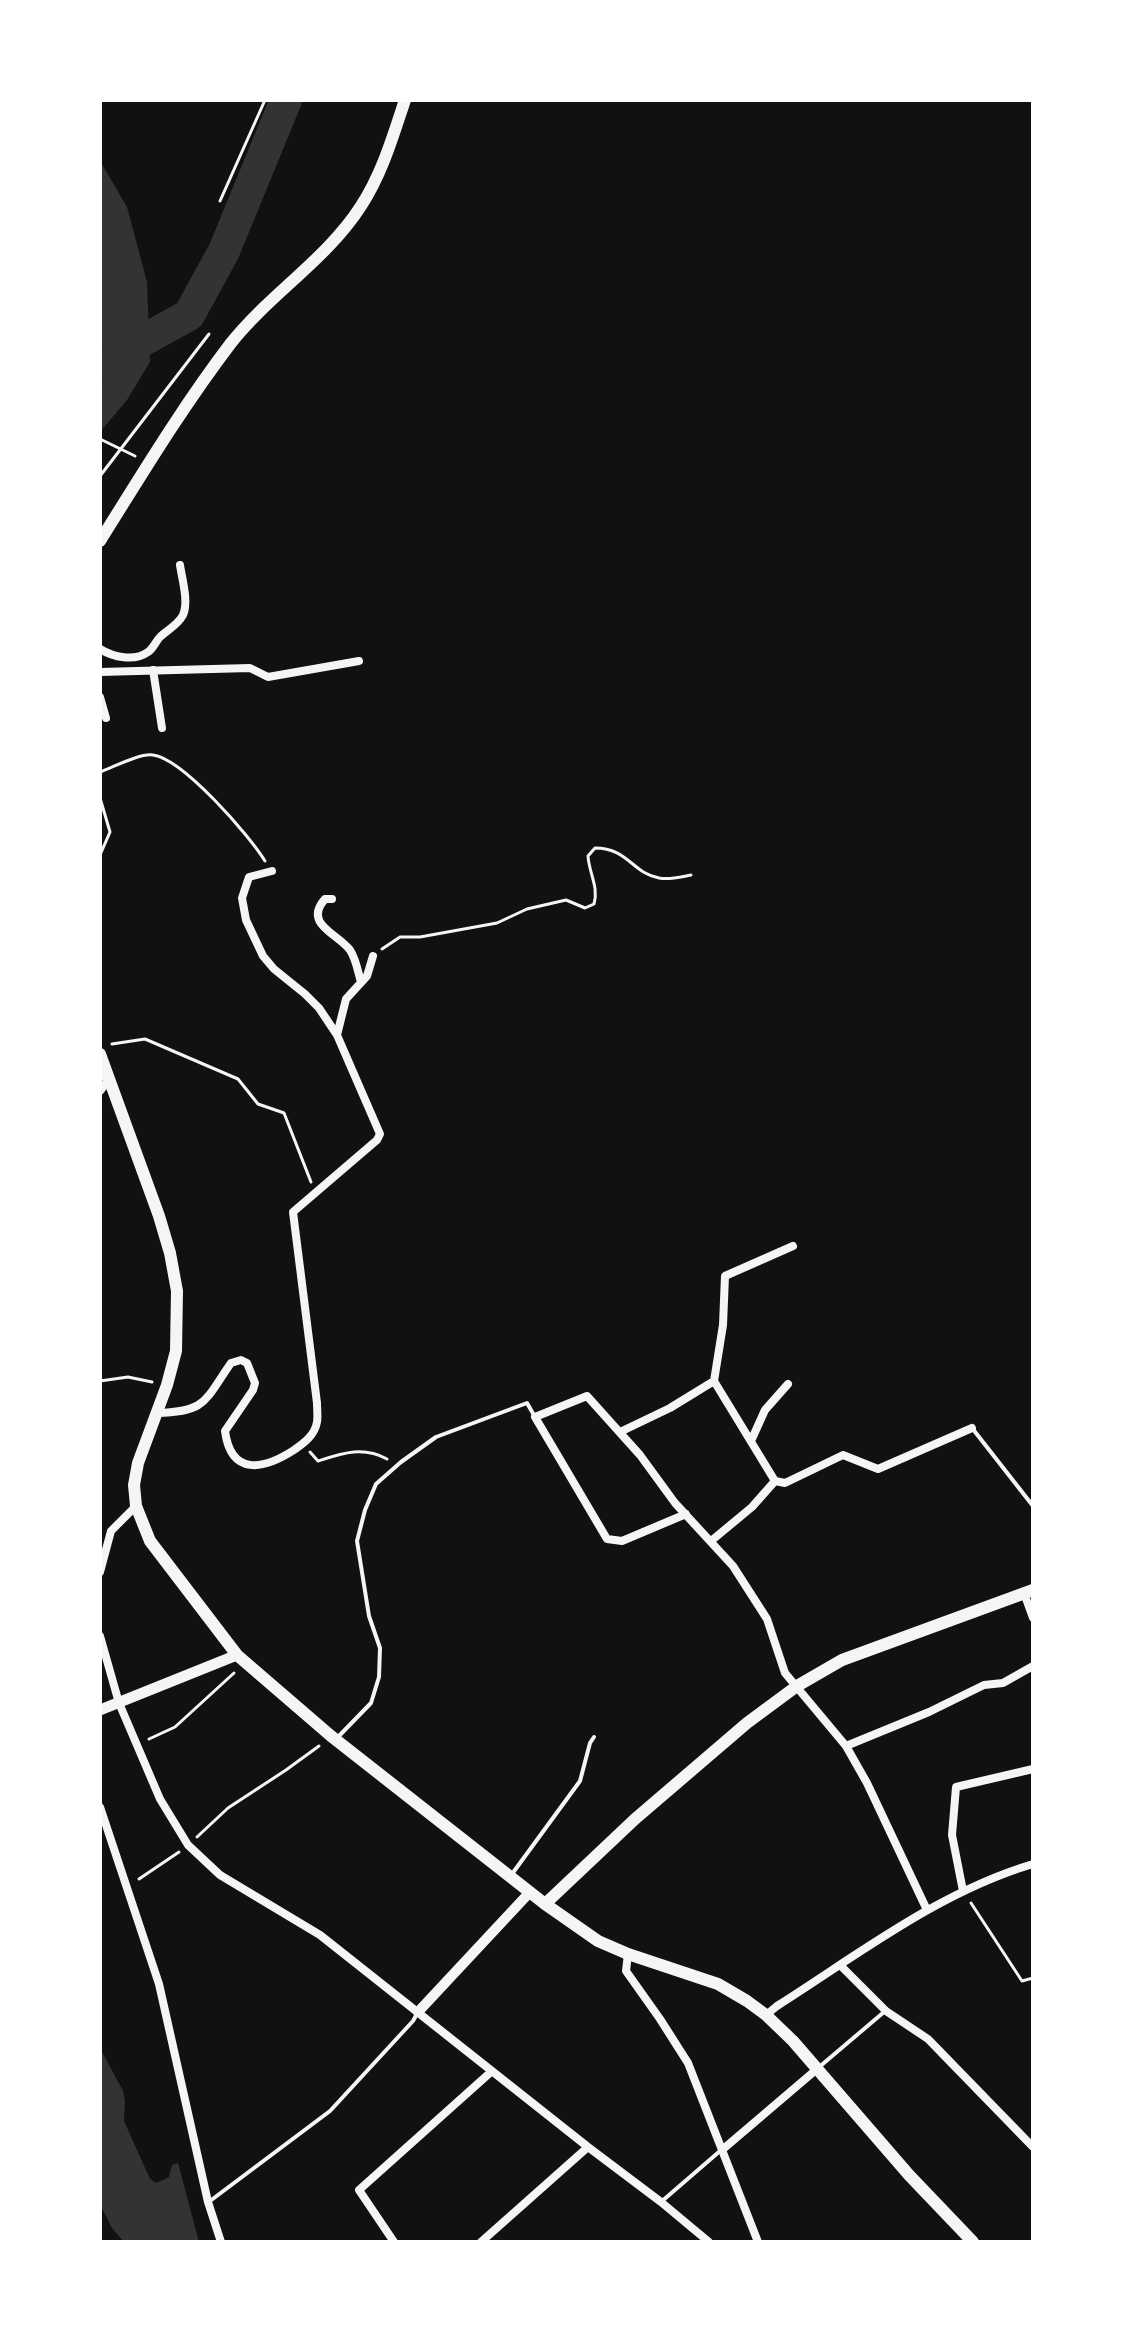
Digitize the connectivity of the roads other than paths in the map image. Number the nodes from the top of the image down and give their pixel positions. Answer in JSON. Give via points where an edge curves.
{"nodes":[{"id":1,"x":405,"y":100,"type":"edge"},
{"id":2,"x":100,"y":541,"type":"edge"},
{"id":3,"x":180,"y":565,"type":"dead end"},
{"id":4,"x":100,"y":649,"type":"edge"},
{"id":5,"x":359,"y":661,"type":"dead end"},
{"id":6,"x":153,"y":670,"type":"junction"},
{"id":7,"x":100,"y":672,"type":"edge"},
{"id":8,"x":100,"y":697,"type":"edge"},
{"id":9,"x":106,"y":718,"type":"dead end"},
{"id":10,"x":162,"y":728,"type":"dead end"},
{"id":11,"x":272,"y":871,"type":"road end"},
{"id":12,"x":332,"y":899,"type":"dead end"},
{"id":13,"x":373,"y":956,"type":"road end"},
{"id":14,"x":361,"y":982,"type":"junction"},
{"id":15,"x":337,"y":1035,"type":"junction"},
{"id":16,"x":100,"y":1054,"type":"edge"},
{"id":17,"x":103,"y":1078,"type":"edge"},
{"id":18,"x":100,"y":1091,"type":"edge"},
{"id":19,"x":793,"y":1246,"type":"dead end"},
{"id":20,"x":714,"y":1381,"type":"junction"},
{"id":21,"x":788,"y":1384,"type":"dead end"},
{"id":22,"x":157,"y":1413,"type":"junction"},
{"id":23,"x":535,"y":1417,"type":"junction"},
{"id":24,"x":972,"y":1428,"type":"joint"},
{"id":25,"x":620,"y":1432,"type":"junction"},
{"id":26,"x":751,"y":1441,"type":"junction"},
{"id":27,"x":775,"y":1481,"type":"junction"},
{"id":28,"x":136,"y":1506,"type":"junction"},
{"id":29,"x":1033,"y":1506,"type":"edge"},
{"id":30,"x":686,"y":1514,"type":"junction"},
{"id":31,"x":711,"y":1541,"type":"junction"},
{"id":32,"x":100,"y":1572,"type":"edge"},
{"id":33,"x":1029,"y":1592,"type":"edge"},
{"id":34,"x":1033,"y":1618,"type":"edge"},
{"id":35,"x":100,"y":1636,"type":"edge"},
{"id":36,"x":241,"y":1659,"type":"junction"},
{"id":37,"x":1033,"y":1666,"type":"edge"},
{"id":38,"x":797,"y":1686,"type":"junction"},
{"id":39,"x":119,"y":1703,"type":"junction"},
{"id":40,"x":100,"y":1710,"type":"edge"},
{"id":41,"x":594,"y":1737,"type":"dead end"},
{"id":42,"x":334,"y":1738,"type":"junction"},
{"id":43,"x":846,"y":1746,"type":"junction"},
{"id":44,"x":1033,"y":1769,"type":"edge"},
{"id":45,"x":100,"y":1807,"type":"edge"},
{"id":46,"x":1033,"y":1864,"type":"edge"},
{"id":47,"x":510,"y":1876,"type":"junction"},
{"id":48,"x":963,"y":1891,"type":"junction"},
{"id":49,"x":530,"y":1892,"type":"junction"},
{"id":50,"x":545,"y":1904,"type":"junction"},
{"id":51,"x":927,"y":1910,"type":"junction"},
{"id":52,"x":628,"y":1954,"type":"junction"},
{"id":53,"x":840,"y":1965,"type":"junction"},
{"id":54,"x":886,"y":2011,"type":"junction"},
{"id":55,"x":418,"y":2012,"type":"junction"},
{"id":56,"x":766,"y":2015,"type":"junction"},
{"id":57,"x":817,"y":2069,"type":"junction"},
{"id":58,"x":492,"y":2071,"type":"junction"},
{"id":59,"x":588,"y":2147,"type":"junction"},
{"id":60,"x":1033,"y":2147,"type":"edge"},
{"id":61,"x":722,"y":2150,"type":"junction"},
{"id":62,"x":208,"y":2202,"type":"junction"},
{"id":63,"x":661,"y":2202,"type":"junction"},
{"id":64,"x":221,"y":2242,"type":"edge"},
{"id":65,"x":394,"y":2242,"type":"edge"},
{"id":66,"x":481,"y":2242,"type":"edge"},
{"id":67,"x":709,"y":2242,"type":"edge"},
{"id":68,"x":758,"y":2242,"type":"edge"},
{"id":69,"x":973,"y":2242,"type":"edge"}],
"edges":[{"from":1,"to":2,"type":"main road","via":[[380,172],[360,207],[233,341]]},
{"from":3,"to":4,"type":"street","via":[[185,601],[177,623],[149,652],[124,658]]},
{"from":5,"to":6,"type":"street","via":[[268,677],[250,668]]},
{"from":6,"to":7,"type":"street"},
{"from":6,"to":10,"type":"street"},
{"from":8,"to":9,"type":"street"},
{"from":11,"to":15,"type":"street","via":[[249,877],[242,898],[246,920],[263,956],[319,1008]]},
{"from":12,"to":14,"type":"street","via":[[325,899],[317,915],[350,951]]},
{"from":13,"to":14,"type":"street"},
{"from":14,"to":15,"type":"street","via":[[346,999]]},
{"from":15,"to":22,"type":"street","via":[[380,1134],[293,1212],[318,1421],[308,1440],[268,1464],[256,1467],[233,1457],[225,1431],[255,1383],[241,1360],[231,1363],[200,1405]]},
{"from":16,"to":17,"type":"main road"},
{"from":17,"to":18,"type":"street"},
{"from":17,"to":22,"type":"main road","via":[[159,1216],[177,1291],[176,1351]]},
{"from":19,"to":20,"type":"street","via":[[725,1276]]},
{"from":20,"to":25,"type":"street"},
{"from":20,"to":26,"type":"street"},
{"from":21,"to":26,"type":"street","via":[[765,1410]]},
{"from":22,"to":28,"type":"main road","via":[[138,1463]]},
{"from":23,"to":25,"type":"street","via":[[587,1396]]},
{"from":23,"to":30,"type":"street","via":[[607,1539],[622,1541]]},
{"from":23,"to":42,"type":"lane","via":[[527,1403],[436,1437],[376,1484],[357,1541],[369,1616],[380,1648],[379,1677],[371,1703]]},
{"from":24,"to":27,"type":"street","via":[[878,1469],[843,1455],[785,1483]]},
{"from":24,"to":29,"type":"lane"},
{"from":25,"to":30,"type":"street"},
{"from":26,"to":27,"type":"street"},
{"from":27,"to":31,"type":"street"},
{"from":28,"to":32,"type":"street","via":[[111,1531]]},
{"from":28,"to":36,"type":"main road","via":[[150,1541]]},
{"from":30,"to":31,"type":"street"},
{"from":31,"to":38,"type":"street","via":[[767,1619],[785,1673]]},
{"from":33,"to":34,"type":"street"},
{"from":33,"to":38,"type":"main road","via":[[842,1660]]},
{"from":35,"to":39,"type":"street"},
{"from":36,"to":39,"type":"main road"},
{"from":36,"to":42,"type":"main road"},
{"from":37,"to":43,"type":"street"},
{"from":38,"to":43,"type":"street"},
{"from":38,"to":50,"type":"main road","via":[[669,1790]]},
{"from":39,"to":40,"type":"main road"},
{"from":39,"to":55,"type":"street","via":[[160,1799],[188,1845],[220,1875],[320,1935]]},
{"from":41,"to":47,"type":"lane","via":[[580,1781]]},
{"from":42,"to":47,"type":"main road"},
{"from":43,"to":51,"type":"street"},
{"from":44,"to":48,"type":"street","via":[[956,1787],[952,1835]]},
{"from":45,"to":62,"type":"street","via":[[159,1984]]},
{"from":46,"to":48,"type":"street"},
{"from":47,"to":49,"type":"main road"},
{"from":48,"to":51,"type":"street"},
{"from":49,"to":50,"type":"main road"},
{"from":49,"to":55,"type":"street"},
{"from":50,"to":52,"type":"main road","via":[[598,1941]]},
{"from":51,"to":53,"type":"street"},
{"from":52,"to":56,"type":"main road","via":[[718,1984]]},
{"from":52,"to":61,"type":"street","via":[[626,1971],[688,2063]]},
{"from":53,"to":54,"type":"street"},
{"from":53,"to":56,"type":"street"},
{"from":54,"to":57,"type":"lane"},
{"from":54,"to":60,"type":"street","via":[[928,2039]]},
{"from":55,"to":58,"type":"street"},
{"from":55,"to":62,"type":"lane","via":[[330,2111]]},
{"from":56,"to":57,"type":"main road"},
{"from":57,"to":61,"type":"street"},
{"from":57,"to":69,"type":"main road"},
{"from":58,"to":59,"type":"street"},
{"from":58,"to":65,"type":"street","via":[[359,2190]]},
{"from":59,"to":63,"type":"street"},
{"from":59,"to":66,"type":"street"},
{"from":61,"to":63,"type":"lane"},
{"from":61,"to":68,"type":"street"},
{"from":62,"to":64,"type":"street"},
{"from":63,"to":67,"type":"street"}]}
